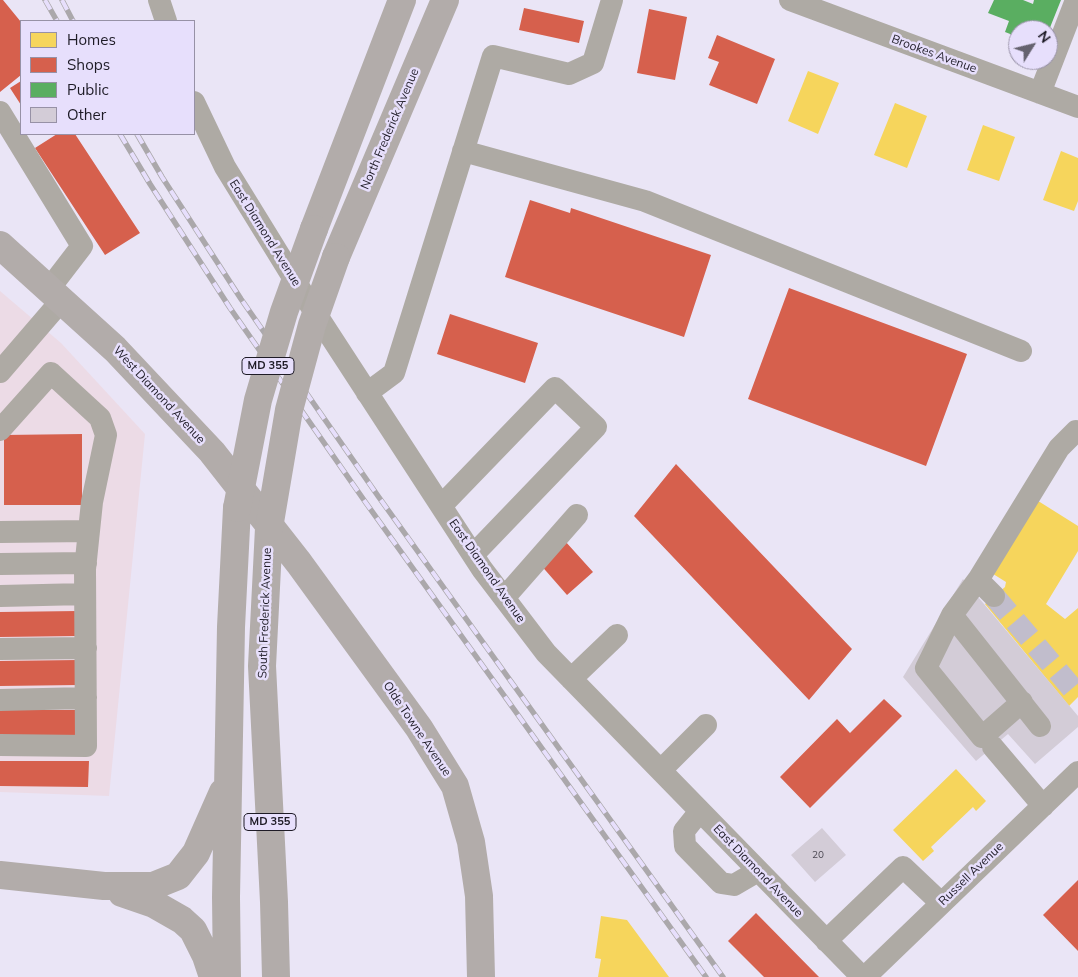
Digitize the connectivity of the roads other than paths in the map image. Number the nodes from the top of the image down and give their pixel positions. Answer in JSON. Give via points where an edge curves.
{"nodes":[{"id":1,"x":159,"y":0,"type":"edge"},
{"id":2,"x":402,"y":0,"type":"edge"},
{"id":3,"x":444,"y":0,"type":"edge"},
{"id":4,"x":612,"y":0,"type":"edge"},
{"id":5,"x":790,"y":0,"type":"edge"},
{"id":6,"x":1076,"y":0,"type":"edge"},
{"id":7,"x":166,"y":20,"type":"edge"},
{"id":8,"x":1040,"y":93,"type":"junction"},
{"id":9,"x":195,"y":104,"type":"edge"},
{"id":10,"x":1078,"y":107,"type":"edge"},
{"id":11,"x":0,"y":112,"type":"edge"},
{"id":12,"x":463,"y":151,"type":"junction"},
{"id":13,"x":0,"y":245,"type":"edge"},
{"id":14,"x":336,"y":257,"type":"joint"},
{"id":15,"x":55,"y":295,"type":"junction"},
{"id":16,"x":1021,"y":351,"type":"dead end"},
{"id":17,"x":0,"y":372,"type":"edge"},
{"id":18,"x":367,"y":393,"type":"junction"},
{"id":19,"x":0,"y":430,"type":"edge"},
{"id":20,"x":1078,"y":433,"type":"edge"},
{"id":21,"x":441,"y":506,"type":"junction"},
{"id":22,"x":577,"y":515,"type":"dead end"},
{"id":23,"x":89,"y":531,"type":"junction"},
{"id":24,"x":0,"y":532,"type":"edge"},
{"id":25,"x":473,"y":555,"type":"junction"},
{"id":26,"x":86,"y":563,"type":"junction"},
{"id":27,"x":299,"y":563,"type":"joint"},
{"id":28,"x":0,"y":564,"type":"edge"},
{"id":29,"x":980,"y":578,"type":"junction"},
{"id":30,"x":85,"y":594,"type":"junction"},
{"id":31,"x":0,"y":596,"type":"edge"},
{"id":32,"x":994,"y":596,"type":"tunnel mouth"},
{"id":33,"x":504,"y":598,"type":"junction"},
{"id":34,"x":952,"y":615,"type":"junction"},
{"id":35,"x":617,"y":634,"type":"dead end"},
{"id":36,"x":86,"y":648,"type":"junction"},
{"id":37,"x":0,"y":649,"type":"edge"},
{"id":38,"x":571,"y":679,"type":"junction"},
{"id":39,"x":86,"y":698,"type":"junction"},
{"id":40,"x":0,"y":700,"type":"edge"},
{"id":41,"x":1022,"y":702,"type":"junction"},
{"id":42,"x":706,"y":725,"type":"dead end"},
{"id":43,"x":1040,"y":726,"type":"dead end"},
{"id":44,"x":0,"y":745,"type":"edge"},
{"id":45,"x":993,"y":746,"type":"dead end"},
{"id":46,"x":661,"y":770,"type":"junction"},
{"id":47,"x":1078,"y":772,"type":"edge"},
{"id":48,"x":228,"y":781,"type":"junction"},
{"id":49,"x":1043,"y":806,"type":"junction"},
{"id":50,"x":700,"y":810,"type":"junction"},
{"id":51,"x":758,"y":871,"type":"junction"},
{"id":52,"x":0,"y":876,"type":"edge"},
{"id":53,"x":104,"y":886,"type":"junction"},
{"id":54,"x":941,"y":904,"type":"junction"},
{"id":55,"x":826,"y":941,"type":"junction"},
{"id":56,"x":213,"y":977,"type":"edge"},
{"id":57,"x":227,"y":977,"type":"edge"},
{"id":58,"x":276,"y":977,"type":"edge"},
{"id":59,"x":482,"y":977,"type":"edge"},
{"id":60,"x":864,"y":977,"type":"edge"}],
"edges":[{"from":1,"to":7,"type":"street"},
{"from":2,"to":48,"type":"main road","number":"MD 355","bridge":true,"via":[[284,312],[258,400],[237,508],[230,627]]},
{"from":3,"to":14,"type":"main road","name":"North Frederick Avenue","number":"MD 355"},
{"from":4,"to":12,"type":"street","via":[[593,63],[569,74],[493,56]]},
{"from":5,"to":8,"type":"street","name":"Brookes Avenue"},
{"from":6,"to":8,"type":"street"},
{"from":8,"to":10,"type":"street","name":"Brookes Avenue"},
{"from":9,"to":18,"type":"street","name":"East Diamond Avenue","via":[[224,167]]},
{"from":11,"to":15,"type":"street","via":[[82,246]]},
{"from":12,"to":16,"type":"street","via":[[645,201]]},
{"from":12,"to":18,"type":"street","via":[[394,373]]},
{"from":13,"to":15,"type":"main road","name":"West Diamond Avenue"},
{"from":14,"to":58,"type":"main road","name":"South Frederick Avenue","number":"MD 355","bridge":true,"via":[[312,325],[289,410],[269,528],[262,666]]},
{"from":15,"to":17,"type":"street"},
{"from":15,"to":27,"type":"main road","name":"West Diamond Avenue","via":[[115,349],[212,452]]},
{"from":18,"to":21,"type":"street","name":"East Diamond Avenue"},
{"from":19,"to":23,"type":"street","via":[[51,373],[100,418],[106,435]]},
{"from":20,"to":29,"type":"street","via":[[1076,431],[1059,448]]},
{"from":21,"to":25,"type":"street","name":"East Diamond Avenue"},
{"from":21,"to":25,"type":"street","via":[[555,388],[596,427]]},
{"from":22,"to":33,"type":"street"},
{"from":23,"to":24,"type":"street"},
{"from":23,"to":26,"type":"street"},
{"from":25,"to":33,"type":"street","name":"East Diamond Avenue"},
{"from":26,"to":28,"type":"street"},
{"from":26,"to":30,"type":"street"},
{"from":27,"to":59,"type":"main road","name":"Olde Towne Avenue","via":[[419,728],[455,786],[471,842],[478,887]]},
{"from":29,"to":32,"type":"street","via":[[978,580]]},
{"from":29,"to":34,"type":"street"},
{"from":30,"to":31,"type":"street"},
{"from":30,"to":36,"type":"street"},
{"from":33,"to":38,"type":"street","name":"East Diamond Avenue","via":[[546,653]]},
{"from":34,"to":41,"type":"street"},
{"from":34,"to":41,"type":"street","via":[[926,668],[982,737]]},
{"from":35,"to":38,"type":"street"},
{"from":36,"to":37,"type":"street"},
{"from":36,"to":39,"type":"street"},
{"from":38,"to":46,"type":"street","name":"East Diamond Avenue"},
{"from":39,"to":40,"type":"street"},
{"from":39,"to":44,"type":"street","via":[[86,746]]},
{"from":41,"to":43,"type":"street"},
{"from":42,"to":46,"type":"street"},
{"from":45,"to":49,"type":"street"},
{"from":46,"to":50,"type":"street","name":"East Diamond Avenue"},
{"from":47,"to":49,"type":"street","name":"Russell Avenue"},
{"from":48,"to":53,"type":"main road","via":[[196,853],[178,876],[153,886]]},
{"from":48,"to":57,"type":"main road","number":"MD 355"},
{"from":49,"to":54,"type":"street","name":"Russell Avenue"},
{"from":50,"to":51,"type":"street","name":"East Diamond Avenue"},
{"from":50,"to":51,"type":"street","via":[[684,831],[685,846],[722,883],[734,885]]},
{"from":51,"to":55,"type":"street","name":"East Diamond Avenue"},
{"from":52,"to":53,"type":"main road"},
{"from":53,"to":56,"type":"main road","via":[[154,904],[182,920],[193,930]]},
{"from":54,"to":55,"type":"street","via":[[903,867]]},
{"from":54,"to":60,"type":"street","name":"Russell Avenue"},
{"from":55,"to":60,"type":"street","name":"East Diamond Avenue"}]}
